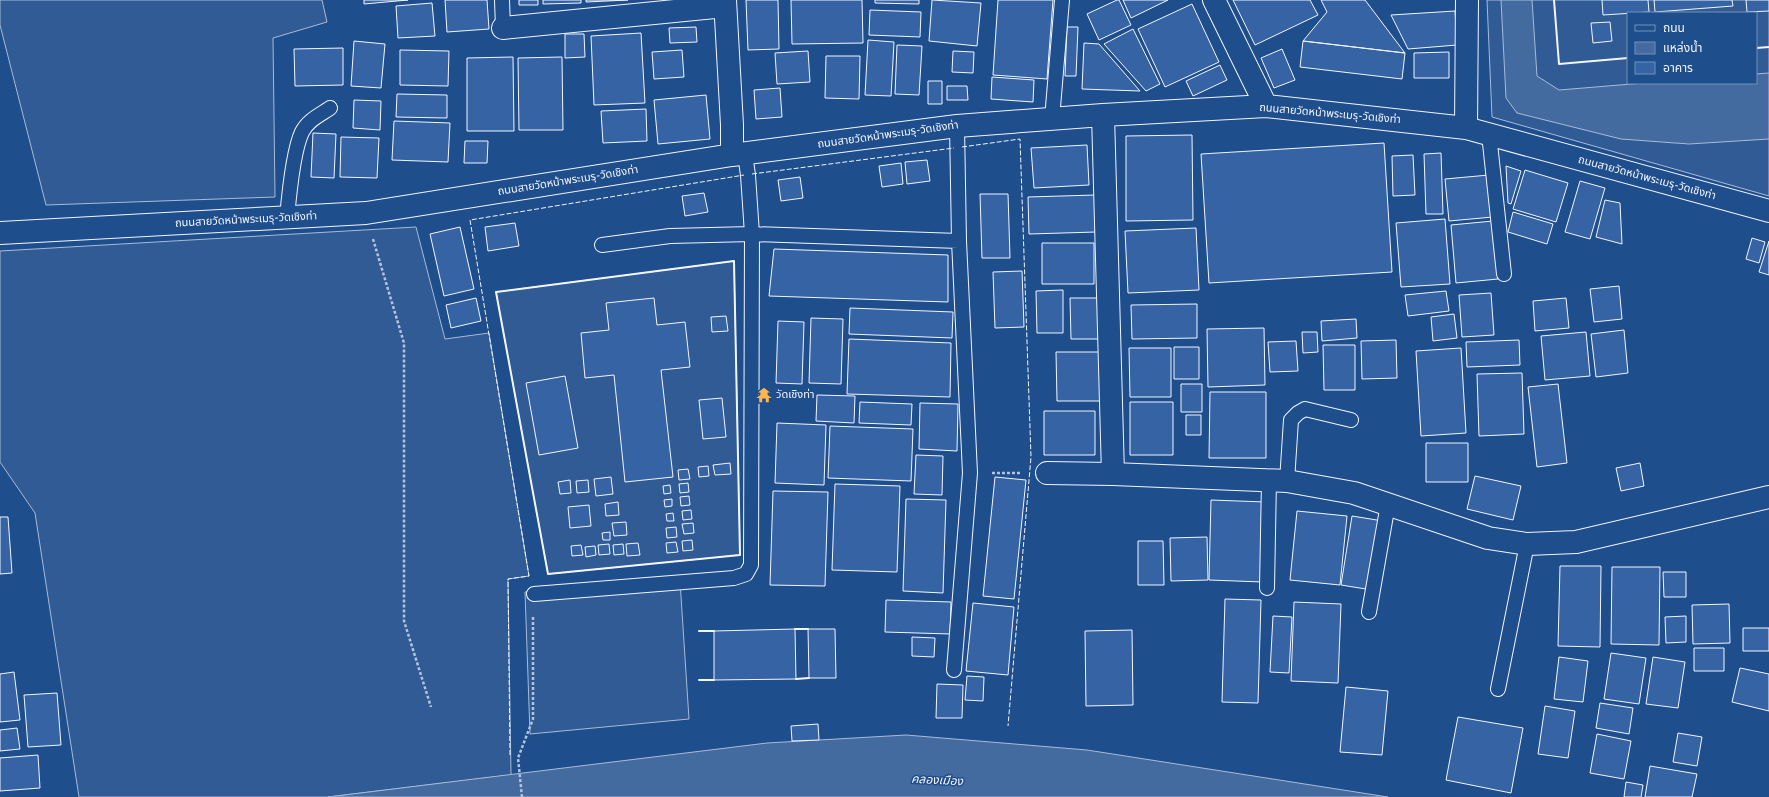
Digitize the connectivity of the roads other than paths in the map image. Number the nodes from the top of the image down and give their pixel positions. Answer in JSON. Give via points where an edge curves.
{"nodes":[{"id":1,"x":502,"y":0,"type":"edge"},
{"id":2,"x":1062,"y":0,"type":"edge"},
{"id":3,"x":1214,"y":0,"type":"edge"},
{"id":4,"x":1466,"y":0,"type":"edge"},
{"id":5,"x":725,"y":3,"type":"edge"},
{"id":6,"x":503,"y":28,"type":"joint"},
{"id":7,"x":1266,"y":106,"type":"junction"},
{"id":8,"x":330,"y":108,"type":"dead end"},
{"id":9,"x":1103,"y":115,"type":"junction"},
{"id":10,"x":1052,"y":119,"type":"junction"},
{"id":11,"x":957,"y":126,"type":"junction"},
{"id":12,"x":1466,"y":128,"type":"junction"},
{"id":13,"x":1489,"y":134,"type":"junction"},
{"id":14,"x":739,"y":155,"type":"junction"},
{"id":15,"x":1769,"y":211,"type":"edge"},
{"id":16,"x":287,"y":218,"type":"junction"},
{"id":17,"x":0,"y":233,"type":"edge"},
{"id":18,"x":752,"y":234,"type":"junction"},
{"id":19,"x":959,"y":240,"type":"junction"},
{"id":20,"x":602,"y":245,"type":"dead end"},
{"id":21,"x":1504,"y":274,"type":"dead end"},
{"id":22,"x":1351,"y":420,"type":"dead end"},
{"id":23,"x":1048,"y":473,"type":"road end"},
{"id":24,"x":1113,"y":474,"type":"junction"},
{"id":25,"x":1278,"y":480,"type":"junction"},
{"id":26,"x":1769,"y":497,"type":"edge"},
{"id":27,"x":1388,"y":504,"type":"junction"},
{"id":28,"x":1526,"y":544,"type":"junction"},
{"id":29,"x":1267,"y":588,"type":"dead end"},
{"id":30,"x":534,"y":594,"type":"road end"},
{"id":31,"x":1369,"y":612,"type":"dead end"},
{"id":32,"x":954,"y":670,"type":"dead end"},
{"id":33,"x":1498,"y":688,"type":"dead end"}],
"edges":[{"from":1,"to":6,"type":"lane"},
{"from":2,"to":10,"type":"lane"},
{"from":3,"to":7,"type":"street"},
{"from":4,"to":12,"type":"street"},
{"from":5,"to":6,"type":"street"},
{"from":5,"to":14,"type":"street","via":[[732,125]]},
{"from":7,"to":9,"type":"street","name":"ถนนสายวัดหน้าพระเมรุ-วัดเชิงท่า"},
{"from":7,"to":12,"type":"street","name":"ถนนสายวัดหน้าพระเมรุ-วัดเชิงท่า"},
{"from":8,"to":16,"type":"lane","via":[[315,116],[302,131],[296,152]]},
{"from":9,"to":10,"type":"street","name":"ถนนสายวัดหน้าพระเมรุ-วัดเชิงท่า"},
{"from":9,"to":24,"type":"street"},
{"from":10,"to":11,"type":"street","name":"ถนนสายวัดหน้าพระเมรุ-วัดเชิงท่า"},
{"from":11,"to":14,"type":"street","name":"ถนนสายวัดหน้าพระเมรุ-วัดเชิงท่า"},
{"from":11,"to":19,"type":"lane"},
{"from":12,"to":13,"type":"street","name":"ถนนสายวัดหน้าพระเมรุ-วัดเชิงท่า"},
{"from":13,"to":15,"type":"street","name":"ถนนสายวัดหน้าพระเมรุ-วัดเชิงท่า"},
{"from":13,"to":21,"type":"lane"},
{"from":14,"to":16,"type":"street","name":"ถนนสายวัดหน้าพระเมรุ-วัดเชิงท่า","via":[[366,214]]},
{"from":14,"to":18,"type":"lane","via":[[748,175]]},
{"from":16,"to":17,"type":"street","name":"ถนนสายวัดหน้าพระเมรุ-วัดเชิงท่า"},
{"from":18,"to":19,"type":"lane"},
{"from":18,"to":20,"type":"lane","via":[[670,236]]},
{"from":18,"to":30,"type":"lane","via":[[750,564],[746,574],[734,578]]},
{"from":19,"to":32,"type":"lane","via":[[970,473]]},
{"from":22,"to":25,"type":"lane","via":[[1305,409],[1298,413],[1291,420]]},
{"from":23,"to":24,"type":"street"},
{"from":24,"to":25,"type":"street"},
{"from":25,"to":27,"type":"street","via":[[1354,493]]},
{"from":25,"to":29,"type":"lane"},
{"from":26,"to":28,"type":"street","via":[[1576,542]]},
{"from":27,"to":28,"type":"street","via":[[1488,538]]},
{"from":27,"to":31,"type":"lane"},
{"from":28,"to":33,"type":"lane"}]}
